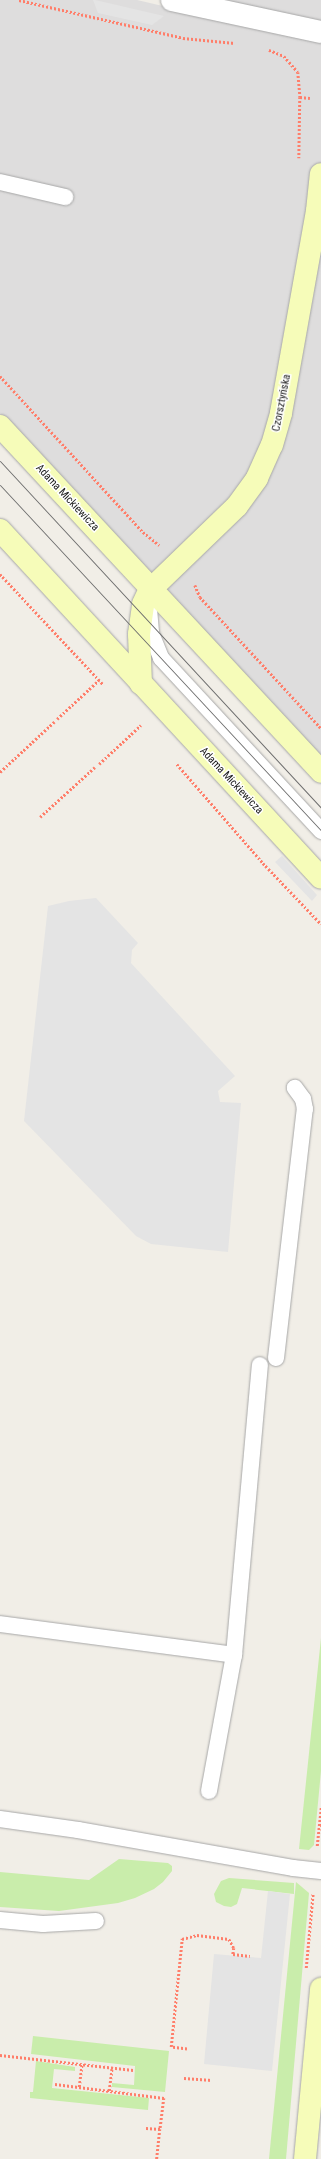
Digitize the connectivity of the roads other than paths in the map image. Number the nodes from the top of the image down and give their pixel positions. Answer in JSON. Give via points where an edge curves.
{"nodes":[{"id":1,"x":172,"y":0,"type":"edge"},
{"id":2,"x":321,"y":32,"type":"edge"},
{"id":3,"x":321,"y":174,"type":"edge"},
{"id":4,"x":0,"y":182,"type":"edge"},
{"id":5,"x":65,"y":197,"type":"dead end"},
{"id":6,"x":0,"y":426,"type":"edge"},
{"id":7,"x":0,"y":530,"type":"edge"},
{"id":8,"x":151,"y":588,"type":"junction"},
{"id":9,"x":91,"y":630,"type":"junction"},
{"id":10,"x":139,"y":659,"type":"junction"},
{"id":11,"x":141,"y":684,"type":"junction"},
{"id":12,"x":195,"y":694,"type":"junction"},
{"id":13,"x":321,"y":772,"type":"edge"},
{"id":14,"x":321,"y":831,"type":"edge"},
{"id":15,"x":321,"y":878,"type":"edge"},
{"id":16,"x":295,"y":1088,"type":"dead end"},
{"id":17,"x":276,"y":1358,"type":"dead end"},
{"id":18,"x":260,"y":1366,"type":"dead end"},
{"id":19,"x":0,"y":1624,"type":"edge"},
{"id":20,"x":234,"y":1655,"type":"junction"},
{"id":21,"x":208,"y":1791,"type":"dead end"},
{"id":22,"x":0,"y":1819,"type":"edge"},
{"id":23,"x":321,"y":1871,"type":"edge"},
{"id":24,"x":0,"y":1920,"type":"edge"},
{"id":25,"x":96,"y":1921,"type":"dead end"},
{"id":26,"x":321,"y":1989,"type":"edge"},
{"id":27,"x":305,"y":2159,"type":"edge"}],
"edges":[{"from":1,"to":2,"type":"street"},
{"from":3,"to":8,"type":"street","name":"Czorsztyńska","via":[[281,413],[266,461],[254,484],[237,506]]},
{"from":4,"to":5,"type":"lane"},
{"from":6,"to":8,"type":"street","name":"Adama Mickiewicza"},
{"from":7,"to":9,"type":"street","name":"Adama Mickiewicza"},
{"from":8,"to":10,"type":"street","via":[[140,618]]},
{"from":8,"to":12,"type":"lane","via":[[149,619],[155,646],[166,664]]},
{"from":8,"to":13,"type":"street","name":"Adama Mickiewicza"},
{"from":9,"to":10,"type":"lane","via":[[102,639]]},
{"from":9,"to":11,"type":"street","name":"Adama Mickiewicza"},
{"from":10,"to":11,"type":"street"},
{"from":10,"to":12,"type":"lane","via":[[175,679]]},
{"from":11,"to":15,"type":"street","name":"Adama Mickiewicza"},
{"from":12,"to":14,"type":"lane"},
{"from":16,"to":17,"type":"lane","via":[[303,1099],[305,1109]]},
{"from":18,"to":20,"type":"lane"},
{"from":19,"to":20,"type":"lane"},
{"from":20,"to":21,"type":"lane"},
{"from":22,"to":23,"type":"lane"},
{"from":24,"to":25,"type":"lane","via":[[43,1924]]},
{"from":26,"to":27,"type":"street"}]}
